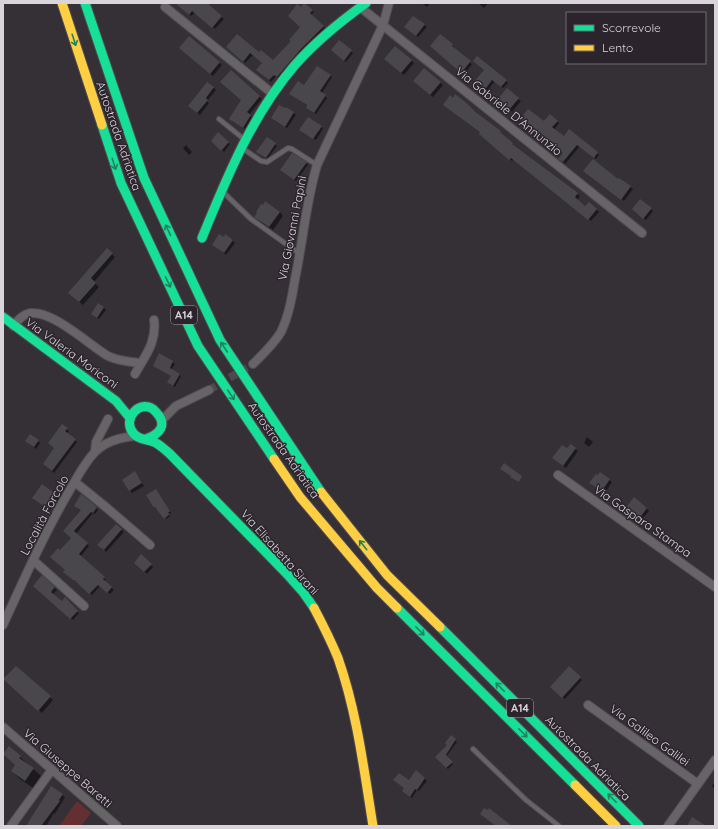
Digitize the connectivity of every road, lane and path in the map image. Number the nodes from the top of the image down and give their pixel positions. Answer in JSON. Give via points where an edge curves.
{"nodes":[{"id":1,"x":62,"y":3,"type":"edge"},
{"id":2,"x":85,"y":3,"type":"edge"},
{"id":3,"x":389,"y":3,"type":"edge"},
{"id":4,"x":363,"y":5,"type":"edge"},
{"id":5,"x":165,"y":7,"type":"dead end"},
{"id":6,"x":383,"y":25,"type":"junction"},
{"id":7,"x":273,"y":94,"type":"junction"},
{"id":8,"x":219,"y":119,"type":"dead end"},
{"id":9,"x":243,"y":144,"type":"junction"},
{"id":10,"x":317,"y":165,"type":"junction"},
{"id":11,"x":221,"y":190,"type":"junction"},
{"id":12,"x":642,"y":233,"type":"dead end"},
{"id":13,"x":202,"y":238,"type":"dead end"},
{"id":14,"x":300,"y":254,"type":"junction"},
{"id":15,"x":3,"y":317,"type":"edge"},
{"id":16,"x":154,"y":320,"type":"dead end"},
{"id":17,"x":13,"y":326,"type":"junction"},
{"id":18,"x":141,"y":363,"type":"junction"},
{"id":19,"x":253,"y":364,"type":"tunnel mouth"},
{"id":20,"x":135,"y":374,"type":"dead end"},
{"id":21,"x":209,"y":390,"type":"tunnel mouth"},
{"id":22,"x":116,"y":401,"type":"junction"},
{"id":23,"x":176,"y":406,"type":"junction"},
{"id":24,"x":137,"y":408,"type":"junction"},
{"id":25,"x":154,"y":409,"type":"junction"},
{"id":26,"x":108,"y":418,"type":"dead end"},
{"id":27,"x":130,"y":421,"type":"junction"},
{"id":28,"x":161,"y":425,"type":"junction"},
{"id":29,"x":141,"y":437,"type":"junction"},
{"id":30,"x":115,"y":439,"type":"junction"},
{"id":31,"x":95,"y":452,"type":"junction"},
{"id":32,"x":169,"y":452,"type":"junction"},
{"id":33,"x":558,"y":475,"type":"dead end"},
{"id":34,"x":75,"y":482,"type":"junction"},
{"id":35,"x":150,"y":545,"type":"dead end"},
{"id":36,"x":33,"y":560,"type":"junction"},
{"id":37,"x":715,"y":587,"type":"edge"},
{"id":38,"x":84,"y":606,"type":"dead end"},
{"id":39,"x":3,"y":625,"type":"edge"},
{"id":40,"x":588,"y":705,"type":"dead end"},
{"id":41,"x":3,"y":728,"type":"edge"},
{"id":42,"x":473,"y":749,"type":"dead end"},
{"id":43,"x":715,"y":760,"type":"edge"},
{"id":44,"x":52,"y":770,"type":"junction"},
{"id":45,"x":698,"y":784,"type":"junction"},
{"id":46,"x":11,"y":826,"type":"edge"},
{"id":47,"x":117,"y":826,"type":"edge"},
{"id":48,"x":373,"y":826,"type":"edge"},
{"id":49,"x":559,"y":826,"type":"edge"},
{"id":50,"x":616,"y":826,"type":"edge"},
{"id":51,"x":639,"y":826,"type":"edge"},
{"id":52,"x":668,"y":826,"type":"edge"}],
"edges":[{"from":1,"to":50,"type":"main road","name":"Autostrada Adriatica","number":"A14","one_way":true,"via":[[121,183],[198,346],[300,497],[377,588]]},
{"from":51,"to":2,"type":"main road","name":"Autostrada Adriatica","number":"A14","one_way":true,"via":[[387,575],[318,489],[220,340],[144,178]]},
{"from":3,"to":6,"type":"street","name":"Via Giovanni Papini"},
{"from":4,"to":6,"type":"street","name":"Via Gabriele D'Annunzio"},
{"from":4,"to":7,"type":"main road","via":[[304,56]]},
{"from":5,"to":7,"type":"street"},
{"from":6,"to":10,"type":"street","name":"Via Giovanni Papini"},
{"from":6,"to":12,"type":"street","name":"Via Gabriele D'Annunzio"},
{"from":7,"to":9,"type":"main road"},
{"from":8,"to":9,"type":"lane"},
{"from":9,"to":10,"type":"lane","via":[[261,161],[267,162],[288,148]]},
{"from":9,"to":11,"type":"main road"},
{"from":10,"to":14,"type":"street","name":"Via Giovanni Papini","via":[[310,188]]},
{"from":11,"to":13,"type":"main road"},
{"from":11,"to":14,"type":"lane","via":[[251,219]]},
{"from":14,"to":19,"type":"street","name":"Via Giovanni Papini","via":[[289,312],[268,350]]},
{"from":15,"to":17,"type":"main road","name":"Via Valeria Moriconi"},
{"from":16,"to":18,"type":"street","via":[[153,342]]},
{"from":17,"to":18,"type":"street","name":"Via Valeria Moriconi","via":[[18,319],[38,312],[52,318],[109,356]]},
{"from":17,"to":22,"type":"main road","name":"Via Valeria Moriconi"},
{"from":18,"to":20,"type":"street"},
{"from":21,"to":23,"type":"street"},
{"from":22,"to":24,"type":"main road","name":"Via Valeria Moriconi"},
{"from":22,"to":27,"type":"main road","name":"Via Valeria Moriconi"},
{"from":23,"to":25,"type":"street"},
{"from":23,"to":28,"type":"street"},
{"from":24,"to":25,"type":"main road","via":[[146,406]]},
{"from":24,"to":27,"type":"main road"},
{"from":25,"to":28,"type":"main road","via":[[158,412]]},
{"from":26,"to":31,"type":"street","name":"Località Forcolo","via":[[96,442]]},
{"from":27,"to":29,"type":"main road","via":[[131,429]]},
{"from":27,"to":30,"type":"street","via":[[124,432]]},
{"from":28,"to":29,"type":"main road","via":[[155,436]]},
{"from":28,"to":32,"type":"main road","name":"Via Elisabetta Sirani","via":[[162,438]]},
{"from":29,"to":30,"type":"street"},
{"from":29,"to":32,"type":"main road","name":"Via Elisabetta Sirani"},
{"from":30,"to":31,"type":"street"},
{"from":31,"to":34,"type":"street","name":"Località Forcolo"},
{"from":32,"to":48,"type":"main road","name":"Via Elisabetta Sirani","via":[[248,532],[312,605],[346,681],[360,743]]},
{"from":33,"to":37,"type":"street","name":"Via Gaspara Stampa"},
{"from":34,"to":35,"type":"street"},
{"from":34,"to":36,"type":"street","name":"Località Forcolo"},
{"from":36,"to":38,"type":"street"},
{"from":36,"to":39,"type":"street","name":"Località Forcolo"},
{"from":40,"to":45,"type":"street","name":"Via Galileo Galilei"},
{"from":41,"to":44,"type":"street","name":"Via Giuseppe Baretti"},
{"from":42,"to":49,"type":"lane","via":[[526,800]]},
{"from":43,"to":45,"type":"street"},
{"from":44,"to":46,"type":"street"},
{"from":44,"to":47,"type":"street","name":"Via Giuseppe Baretti"},
{"from":45,"to":52,"type":"street"}]}
